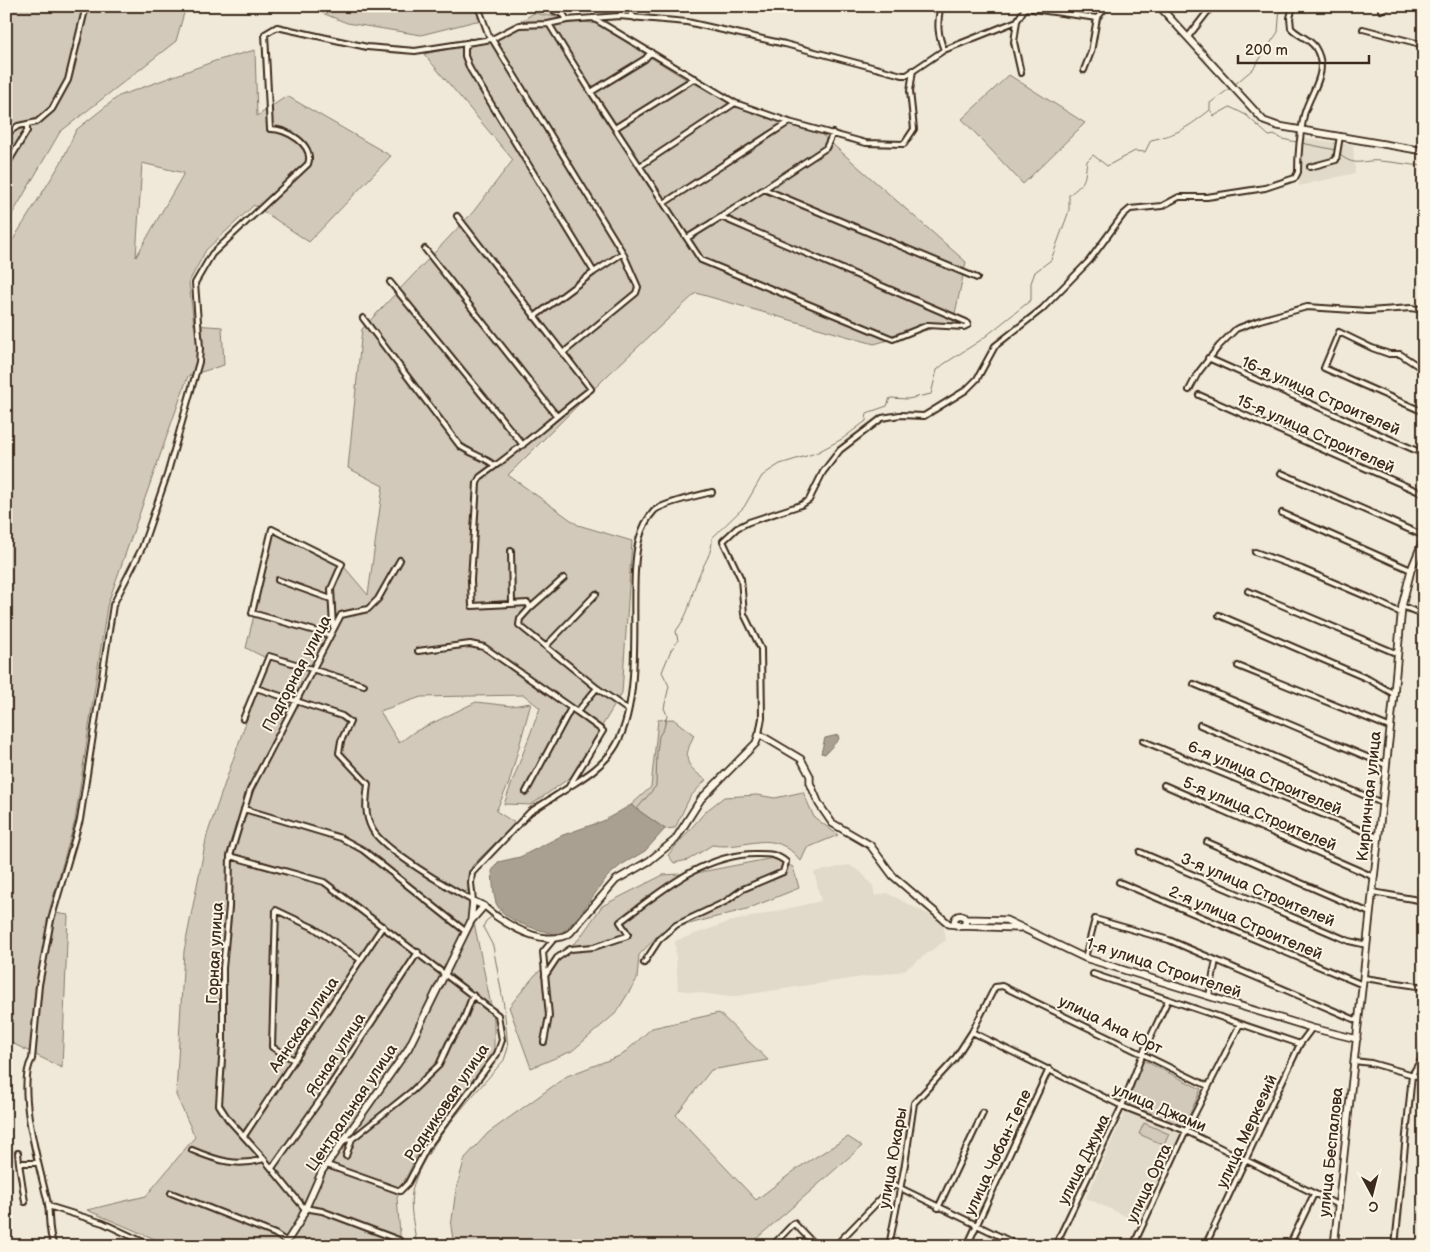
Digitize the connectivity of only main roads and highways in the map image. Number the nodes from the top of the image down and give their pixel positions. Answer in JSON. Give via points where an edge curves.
{"nodes":[{"id":1,"x":1159,"y":6,"type":"edge"},
{"id":2,"x":1424,"y":152,"type":"edge"},
{"id":3,"x":1424,"y":537,"type":"edge"},
{"id":4,"x":766,"y":738,"type":"junction"},
{"id":5,"x":756,"y":743,"type":"junction"},
{"id":6,"x":496,"y":916,"type":"road end"},
{"id":7,"x":957,"y":916,"type":"junction"},
{"id":8,"x":966,"y":919,"type":"junction"},
{"id":9,"x":471,"y":921,"type":"junction"},
{"id":10,"x":949,"y":924,"type":"junction"},
{"id":11,"x":959,"y":926,"type":"junction"},
{"id":12,"x":1032,"y":932,"type":"junction"},
{"id":13,"x":1357,"y":1039,"type":"junction"},
{"id":14,"x":1354,"y":1061,"type":"joint"},
{"id":15,"x":286,"y":1244,"type":"edge"},
{"id":16,"x":1334,"y":1246,"type":"edge"}],
"edges":[{"from":1,"to":2,"type":"main road","via":[[1264,121]]},
{"from":3,"to":13,"type":"main road","name":"Кирпичная улица","via":[[1411,570],[1401,613]]},
{"from":4,"to":5,"type":"main road"},
{"from":4,"to":5,"type":"main road","via":[[760,731]]},
{"from":4,"to":10,"type":"main road","via":[[800,759],[810,776],[819,804],[832,823],[870,846],[893,876]]},
{"from":5,"to":6,"type":"main road","via":[[701,799],[675,840],[649,861],[616,880],[570,933],[553,940],[539,937]]},
{"from":7,"to":8,"type":"main road","via":[[962,915]]},
{"from":7,"to":10,"type":"main road"},
{"from":7,"to":11,"type":"main road","via":[[955,921]]},
{"from":8,"to":11,"type":"main road"},
{"from":8,"to":12,"type":"main road","name":"1-я улица Строителей","via":[[1006,920]]},
{"from":9,"to":9,"type":"main road","name":"Центральная улица","via":[[484,906],[473,901]]},
{"from":9,"to":15,"type":"main road","name":"Центральная улица","via":[[408,1049],[327,1165]]},
{"from":10,"to":11,"type":"main road"},
{"from":11,"to":12,"type":"main road","via":[[1010,926]]},
{"from":12,"to":13,"type":"main road","name":"1-я улица Строителей","via":[[1085,958]]},
{"from":13,"to":14,"type":"main road","name":"Кирпичная улица"},
{"from":14,"to":16,"type":"main road","name":"улица Беспалова"}]}
